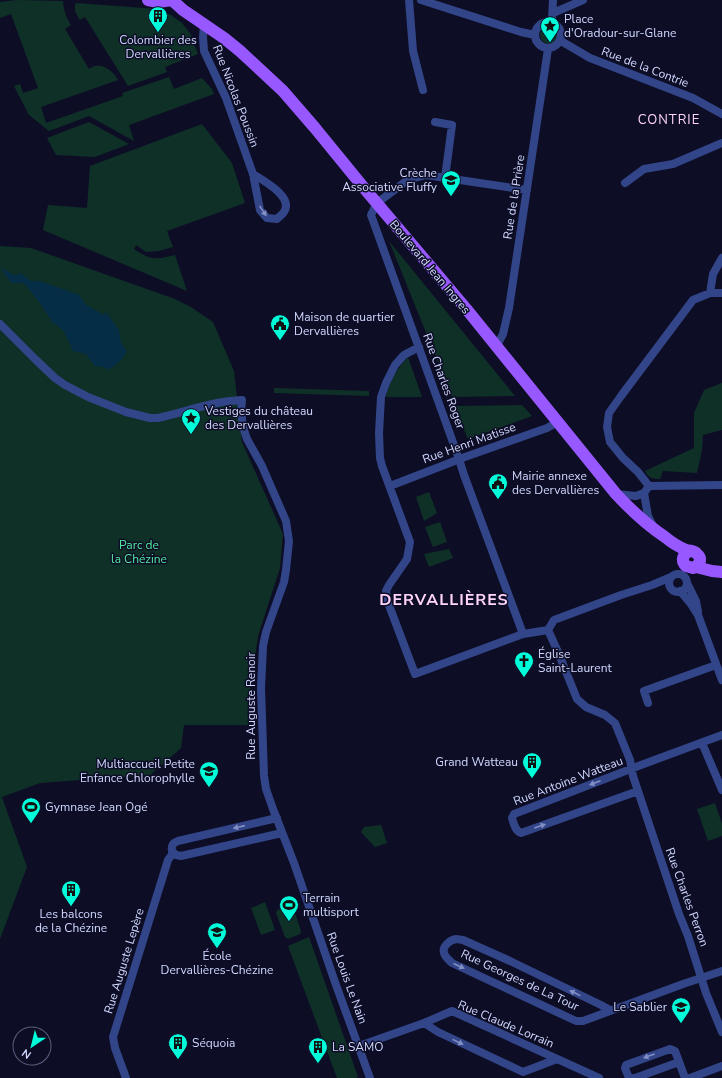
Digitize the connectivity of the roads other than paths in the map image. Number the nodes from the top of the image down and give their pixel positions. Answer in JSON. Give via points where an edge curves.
{"nodes":[{"id":1,"x":148,"y":0,"type":"edge"},
{"id":2,"x":172,"y":0,"type":"edge"},
{"id":3,"x":409,"y":0,"type":"edge"},
{"id":4,"x":421,"y":0,"type":"edge"},
{"id":5,"x":553,"y":0,"type":"edge"},
{"id":6,"x":582,"y":0,"type":"edge"},
{"id":7,"x":553,"y":13,"type":"junction"},
{"id":8,"x":552,"y":22,"type":"junction"},
{"id":9,"x":204,"y":25,"type":"junction"},
{"id":10,"x":535,"y":35,"type":"junction"},
{"id":11,"x":561,"y":41,"type":"junction"},
{"id":12,"x":548,"y":49,"type":"junction"},
{"id":13,"x":422,"y":90,"type":"dead end"},
{"id":14,"x":722,"y":114,"type":"edge"},
{"id":15,"x":434,"y":122,"type":"dead end"},
{"id":16,"x":722,"y":143,"type":"edge"},
{"id":17,"x":254,"y":174,"type":"junction"},
{"id":18,"x":445,"y":178,"type":"junction"},
{"id":19,"x":625,"y":183,"type":"dead end"},
{"id":20,"x":527,"y":190,"type":"junction"},
{"id":21,"x":377,"y":203,"type":"junction"},
{"id":22,"x":722,"y":258,"type":"edge"},
{"id":23,"x":710,"y":293,"type":"junction"},
{"id":24,"x":722,"y":293,"type":"edge"},
{"id":25,"x":0,"y":324,"type":"edge"},
{"id":26,"x":419,"y":347,"type":"junction"},
{"id":27,"x":496,"y":347,"type":"junction"},
{"id":28,"x":558,"y":422,"type":"junction"},
{"id":29,"x":459,"y":459,"type":"junction"},
{"id":30,"x":722,"y":485,"type":"edge"},
{"id":31,"x":390,"y":486,"type":"junction"},
{"id":32,"x":649,"y":486,"type":"junction"},
{"id":33,"x":644,"y":493,"type":"junction"},
{"id":34,"x":616,"y":494,"type":"junction"},
{"id":35,"x":659,"y":533,"type":"junction"},
{"id":36,"x":691,"y":561,"type":"junction"},
{"id":37,"x":722,"y":572,"type":"edge"},
{"id":38,"x":674,"y":575,"type":"junction"},
{"id":39,"x":686,"y":582,"type":"junction"},
{"id":40,"x":652,"y":585,"type":"junction"},
{"id":41,"x":670,"y":587,"type":"junction"},
{"id":42,"x":680,"y":591,"type":"junction"},
{"id":43,"x":698,"y":615,"type":"junction"},
{"id":44,"x":548,"y":630,"type":"junction"},
{"id":45,"x":523,"y":634,"type":"junction"},
{"id":46,"x":716,"y":665,"type":"junction"},
{"id":47,"x":722,"y":680,"type":"edge"},
{"id":48,"x":648,"y":703,"type":"dead end"},
{"id":49,"x":722,"y":735,"type":"edge"},
{"id":50,"x":702,"y":743,"type":"junction"},
{"id":51,"x":632,"y":769,"type":"junction"},
{"id":52,"x":722,"y":790,"type":"edge"},
{"id":53,"x":638,"y":791,"type":"junction"},
{"id":54,"x":277,"y":818,"type":"junction"},
{"id":55,"x":282,"y":833,"type":"junction"},
{"id":56,"x":173,"y":853,"type":"junction"},
{"id":57,"x":722,"y":971,"type":"edge"},
{"id":58,"x":702,"y":978,"type":"junction"},
{"id":59,"x":610,"y":1010,"type":"junction"},
{"id":60,"x":424,"y":1023,"type":"junction"},
{"id":61,"x":722,"y":1032,"type":"edge"},
{"id":62,"x":359,"y":1046,"type":"junction"},
{"id":63,"x":557,"y":1059,"type":"junction"},
{"id":64,"x":679,"y":1062,"type":"junction"},
{"id":65,"x":722,"y":1066,"type":"edge"},
{"id":66,"x":126,"y":1078,"type":"edge"},
{"id":67,"x":370,"y":1078,"type":"edge"},
{"id":68,"x":599,"y":1078,"type":"edge"},
{"id":69,"x":631,"y":1078,"type":"edge"},
{"id":70,"x":635,"y":1078,"type":"edge"},
{"id":71,"x":685,"y":1078,"type":"edge"},
{"id":72,"x":690,"y":1078,"type":"edge"}],
"edges":[{"from":1,"to":2,"type":"main road"},
{"from":2,"to":9,"type":"main road","name":"Boulevard Jean Ingres"},
{"from":3,"to":13,"type":"street","via":[[413,51]]},
{"from":4,"to":10,"type":"street"},
{"from":5,"to":7,"type":"street"},
{"from":6,"to":7,"type":"street"},
{"from":7,"to":8,"type":"street"},
{"from":8,"to":10,"type":"street","via":[[540,24]]},
{"from":8,"to":11,"type":"street","via":[[560,30]]},
{"from":9,"to":17,"type":"street","name":"Rue Nicolas Poussin","via":[[204,51],[226,98]]},
{"from":9,"to":21,"type":"main road","name":"Boulevard Jean Ingres","via":[[240,51],[283,91]]},
{"from":10,"to":12,"type":"street","via":[[538,44]]},
{"from":11,"to":12,"type":"street"},
{"from":11,"to":14,"type":"street","name":"Rue de la Contrie","via":[[590,58],[693,98]]},
{"from":12,"to":20,"type":"street","name":"Rue de la Prière"},
{"from":15,"to":18,"type":"street","via":[[452,125]]},
{"from":16,"to":19,"type":"street","via":[[673,164],[644,169]]},
{"from":17,"to":17,"type":"street","name":"Rue Nicolas Poussin","one_way":true,"via":[[260,210],[267,218],[277,219],[285,212],[286,202],[281,193]]},
{"from":18,"to":20,"type":"street"},
{"from":18,"to":21,"type":"street","via":[[426,175],[409,179]]},
{"from":20,"to":27,"type":"street","name":"Rue de la Prière","via":[[506,325]]},
{"from":21,"to":26,"type":"street","name":"Rue Charles Roger","via":[[371,216]]},
{"from":21,"to":27,"type":"main road","name":"Boulevard Jean Ingres"},
{"from":22,"to":23,"type":"street","via":[[713,274]]},
{"from":23,"to":24,"type":"street"},
{"from":23,"to":32,"type":"street","via":[[692,300],[609,413],[607,427],[610,442]]},
{"from":25,"to":54,"type":"street","name":"Rue Auguste Renoir","via":[[65,385],[126,412],[158,418],[207,405],[242,400],[243,428],[286,522],[289,541],[284,582],[263,646],[261,688],[264,776]]},
{"from":26,"to":29,"type":"street","name":"Rue Charles Roger"},
{"from":26,"to":31,"type":"street","via":[[404,355],[395,365],[381,397],[379,451]]},
{"from":27,"to":28,"type":"main road","name":"Boulevard Jean Ingres"},
{"from":28,"to":29,"type":"street","name":"Rue Henri Matisse"},
{"from":28,"to":34,"type":"main road","name":"Boulevard Jean Ingres"},
{"from":29,"to":31,"type":"street","name":"Rue Henri Matisse"},
{"from":29,"to":45,"type":"street","name":"Rue Charles Roger"},
{"from":30,"to":32,"type":"street"},
{"from":31,"to":45,"type":"street","via":[[410,542],[407,559],[386,591],[387,600],[415,674]]},
{"from":32,"to":33,"type":"street"},
{"from":33,"to":34,"type":"street","via":[[636,496]]},
{"from":33,"to":35,"type":"street","via":[[648,516]]},
{"from":34,"to":35,"type":"main road","name":"Boulevard Jean Ingres"},
{"from":35,"to":36,"type":"main road","name":"Boulevard Jean Ingres","via":[[681,548]]},
{"from":36,"to":37,"type":"main road","name":"Boulevard Jean Ingres"},
{"from":36,"to":38,"type":"street"},
{"from":36,"to":39,"type":"street"},
{"from":38,"to":39,"type":"street","via":[[683,575]]},
{"from":38,"to":40,"type":"street"},
{"from":38,"to":41,"type":"street","via":[[669,582]]},
{"from":39,"to":42,"type":"street","via":[[685,588]]},
{"from":39,"to":43,"type":"street","via":[[696,601]]},
{"from":40,"to":41,"type":"street"},
{"from":40,"to":44,"type":"street","via":[[554,620]]},
{"from":41,"to":42,"type":"street","via":[[674,591]]},
{"from":42,"to":43,"type":"street"},
{"from":43,"to":46,"type":"street"},
{"from":44,"to":45,"type":"street"},
{"from":44,"to":51,"type":"street","name":"Rue Charles Perron","via":[[577,699],[614,723]]},
{"from":46,"to":47,"type":"street"},
{"from":46,"to":48,"type":"street","via":[[644,691]]},
{"from":49,"to":50,"type":"street","name":"Rue Antoine Watteau"},
{"from":50,"to":51,"type":"street","name":"Rue Antoine Watteau"},
{"from":50,"to":52,"type":"street"},
{"from":51,"to":53,"type":"street","name":"Rue Charles Perron"},
{"from":51,"to":53,"type":"street","name":"Rue Antoine Watteau","one_way":true,"via":[[514,814],[512,818],[516,830],[521,833]]},
{"from":53,"to":58,"type":"street","name":"Rue Charles Perron"},
{"from":54,"to":55,"type":"street","name":"Rue Louis Le Nain"},
{"from":54,"to":56,"type":"street","name":"Rue Auguste Lepère","one_way":true,"via":[[174,842]]},
{"from":55,"to":56,"type":"street","via":[[181,856]]},
{"from":55,"to":62,"type":"street","name":"Rue Louis Le Nain"},
{"from":56,"to":66,"type":"street","name":"Rue Auguste Lepère","via":[[168,860],[113,1037]]},
{"from":57,"to":58,"type":"street","name":"Rue Georges de La Tour"},
{"from":58,"to":59,"type":"street","name":"Rue Georges de La Tour"},
{"from":58,"to":61,"type":"street","name":"Rue Charles Perron"},
{"from":59,"to":59,"type":"street","name":"Rue Georges de La Tour","one_way":true,"via":[[463,940],[455,939],[444,947],[444,952],[452,963],[576,1021],[583,1021]]},
{"from":60,"to":62,"type":"street","name":"Rue Claude Lorrain"},
{"from":60,"to":63,"type":"street","name":"Rue Claude Lorrain","via":[[452,1012]]},
{"from":60,"to":63,"type":"street","name":"Rue Claude Lorrain","one_way":true,"via":[[523,1072]]},
{"from":62,"to":67,"type":"street","name":"Rue Louis Le Nain"},
{"from":63,"to":68,"type":"street","name":"Rue Claude Lorrain"},
{"from":64,"to":69,"type":"street","one_way":true,"via":[[675,1051],[670,1049],[626,1064],[625,1068]]},
{"from":64,"to":70,"type":"street"},
{"from":64,"to":71,"type":"street"},
{"from":65,"to":72,"type":"street"}]}
